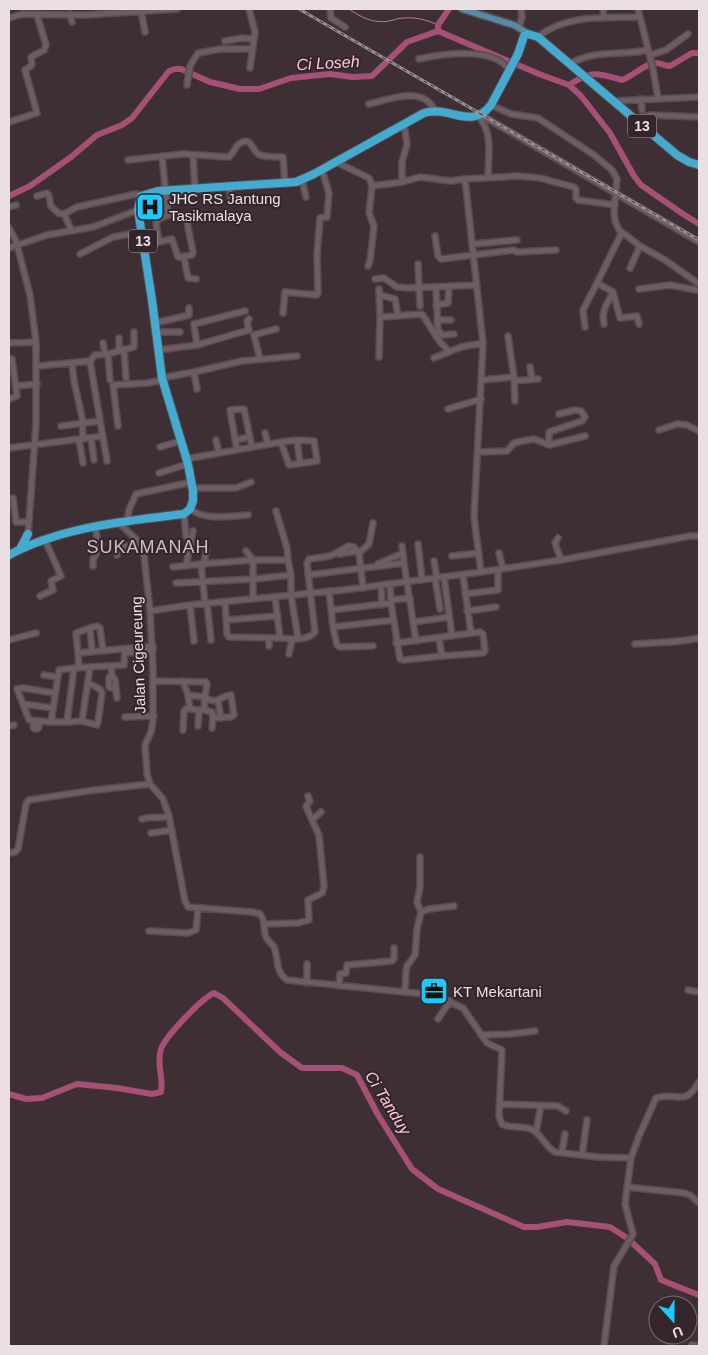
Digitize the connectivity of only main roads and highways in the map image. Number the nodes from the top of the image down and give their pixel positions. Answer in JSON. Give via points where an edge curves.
{"nodes":[{"id":1,"x":462,"y":9,"type":"edge"},
{"id":2,"x":479,"y":11,"type":"edge"},
{"id":3,"x":527,"y":36,"type":"junction"},
{"id":4,"x":699,"y":165,"type":"edge"},
{"id":5,"x":44,"y":540,"type":"junction"},
{"id":6,"x":20,"y":549,"type":"junction"},
{"id":7,"x":9,"y":555,"type":"edge"}],
"edges":[{"from":1,"to":2,"type":"main road"},
{"from":2,"to":3,"type":"main road","via":[[516,27]]},
{"from":3,"to":4,"type":"highway","number":"13","via":[[538,37],[680,158]]},
{"from":3,"to":5,"type":"highway","number":"13","via":[[491,105],[479,116],[435,110],[424,113],[302,180],[285,184],[166,190],[141,196],[138,210],[162,379],[187,461],[193,501],[187,512],[95,527]]},
{"from":5,"to":6,"type":"highway"},
{"from":5,"to":6,"type":"highway","via":[[34,538],[29,529]]},
{"from":6,"to":7,"type":"highway"}]}
